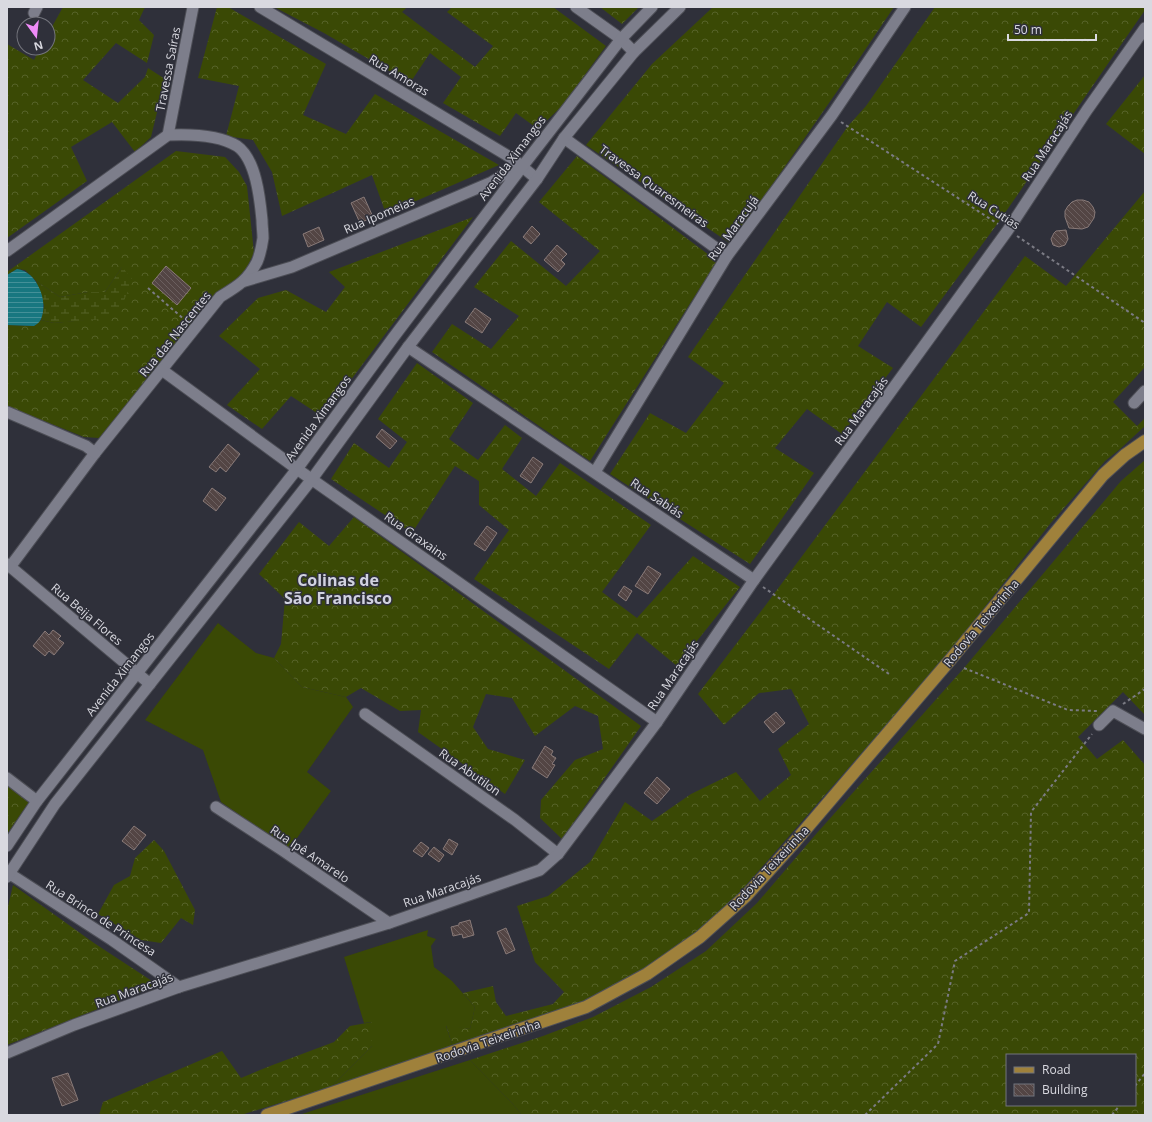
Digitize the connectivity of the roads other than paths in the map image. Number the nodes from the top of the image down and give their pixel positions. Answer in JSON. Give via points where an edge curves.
{"nodes":[{"id":1,"x":193,"y":7,"type":"edge"},
{"id":2,"x":260,"y":7,"type":"edge"},
{"id":3,"x":576,"y":7,"type":"edge"},
{"id":4,"x":652,"y":7,"type":"edge"},
{"id":5,"x":680,"y":7,"type":"edge"},
{"id":6,"x":905,"y":7,"type":"edge"},
{"id":7,"x":1145,"y":28,"type":"edge"},
{"id":8,"x":621,"y":39,"type":"junction"},
{"id":9,"x":634,"y":52,"type":"junction"},
{"id":10,"x":168,"y":135,"type":"junction"},
{"id":11,"x":564,"y":138,"type":"junction"},
{"id":12,"x":521,"y":166,"type":"junction"},
{"id":13,"x":537,"y":179,"type":"junction"},
{"id":14,"x":7,"y":251,"type":"edge"},
{"id":15,"x":727,"y":256,"type":"junction"},
{"id":16,"x":245,"y":281,"type":"junction"},
{"id":17,"x":408,"y":347,"type":"junction"},
{"id":18,"x":162,"y":370,"type":"junction"},
{"id":19,"x":1145,"y":391,"type":"edge"},
{"id":20,"x":1134,"y":403,"type":"dead end"},
{"id":21,"x":7,"y":412,"type":"edge"},
{"id":22,"x":1145,"y":441,"type":"edge"},
{"id":23,"x":95,"y":453,"type":"junction"},
{"id":24,"x":297,"y":469,"type":"junction"},
{"id":25,"x":595,"y":472,"type":"junction"},
{"id":26,"x":312,"y":479,"type":"junction"},
{"id":27,"x":8,"y":566,"type":"edge"},
{"id":28,"x":754,"y":580,"type":"junction"},
{"id":29,"x":137,"y":674,"type":"junction"},
{"id":30,"x":150,"y":684,"type":"junction"},
{"id":31,"x":365,"y":714,"type":"dead end"},
{"id":32,"x":657,"y":722,"type":"junction"},
{"id":33,"x":1099,"y":725,"type":"road end"},
{"id":34,"x":1145,"y":729,"type":"edge"},
{"id":35,"x":7,"y":778,"type":"edge"},
{"id":36,"x":37,"y":801,"type":"junction"},
{"id":37,"x":216,"y":807,"type":"dead end"},
{"id":38,"x":7,"y":846,"type":"edge"},
{"id":39,"x":558,"y":854,"type":"junction"},
{"id":40,"x":8,"y":874,"type":"edge"},
{"id":41,"x":388,"y":923,"type":"junction"},
{"id":42,"x":179,"y":987,"type":"junction"},
{"id":43,"x":7,"y":1053,"type":"edge"},
{"id":44,"x":267,"y":1115,"type":"edge"}],
"edges":[{"from":1,"to":10,"type":"street","name":"Travessa Saíras"},
{"from":2,"to":12,"type":"street","name":"Rua Amoras"},
{"from":3,"to":8,"type":"street"},
{"from":4,"to":8,"type":"street","name":"Avenida Ximangos"},
{"from":5,"to":9,"type":"street"},
{"from":6,"to":15,"type":"street","name":"Rua Maracujá","via":[[832,115]]},
{"from":7,"to":28,"type":"street","name":"Rua Maracajás","via":[[1086,110],[1008,230]]},
{"from":8,"to":9,"type":"street"},
{"from":8,"to":12,"type":"street","name":"Avenida Ximangos"},
{"from":9,"to":11,"type":"street"},
{"from":10,"to":14,"type":"street"},
{"from":10,"to":16,"type":"street","name":"Rua das Nascentes","via":[[186,134],[227,141],[238,147],[248,158],[258,192],[263,237],[257,261]]},
{"from":11,"to":13,"type":"street"},
{"from":11,"to":15,"type":"street","name":"Travessa Quaresmeiras"},
{"from":12,"to":13,"type":"street","name":"Rua Amoras"},
{"from":12,"to":16,"type":"street","name":"Rua Ipomeias","via":[[492,182],[292,267]]},
{"from":12,"to":24,"type":"street","name":"Avenida Ximangos"},
{"from":13,"to":17,"type":"street"},
{"from":15,"to":25,"type":"street","name":"Rua Maracujá"},
{"from":16,"to":18,"type":"street","name":"Rua das Nascentes","via":[[220,297]]},
{"from":17,"to":25,"type":"street","name":"Rua Sabiás"},
{"from":17,"to":26,"type":"street"},
{"from":18,"to":23,"type":"street","name":"Rua das Nascentes"},
{"from":18,"to":24,"type":"street","name":"Rua Graxains"},
{"from":19,"to":20,"type":"street"},
{"from":21,"to":23,"type":"street","via":[[86,446]]},
{"from":22,"to":44,"type":"main road","name":"Rodovia Teixeirinha","via":[[1103,475],[952,659],[793,844],[746,896],[700,938],[647,974],[586,1007]]},
{"from":23,"to":27,"type":"street","name":"Rua das Nascentes"},
{"from":24,"to":26,"type":"street","name":"Rua Graxains"},
{"from":24,"to":29,"type":"street","name":"Avenida Ximangos"},
{"from":25,"to":28,"type":"street","name":"Rua Sabiás"},
{"from":26,"to":30,"type":"street"},
{"from":26,"to":32,"type":"street","name":"Rua Graxains"},
{"from":27,"to":29,"type":"street","name":"Rua Beija Flores"},
{"from":28,"to":32,"type":"street","name":"Rua Maracajás"},
{"from":29,"to":30,"type":"street","name":"Rua Beija Flores"},
{"from":29,"to":36,"type":"street","name":"Avenida Ximangos"},
{"from":30,"to":40,"type":"street","via":[[55,804]]},
{"from":31,"to":39,"type":"street","name":"Rua Abutilon","via":[[509,815]]},
{"from":32,"to":39,"type":"street","name":"Rua Maracajás"},
{"from":33,"to":34,"type":"street","via":[[1113,711]]},
{"from":35,"to":36,"type":"street"},
{"from":36,"to":38,"type":"street","name":"Avenida Ximangos"},
{"from":37,"to":41,"type":"street","name":"Rua Ipê Amarelo"},
{"from":39,"to":41,"type":"street","name":"Rua Maracajás","via":[[540,870]]},
{"from":40,"to":42,"type":"street","name":"Rua Brinco de Princesa","via":[[112,940]]},
{"from":41,"to":42,"type":"street","name":"Rua Maracajás"},
{"from":42,"to":43,"type":"street","name":"Rua Maracajás","via":[[74,1025]]}]}
